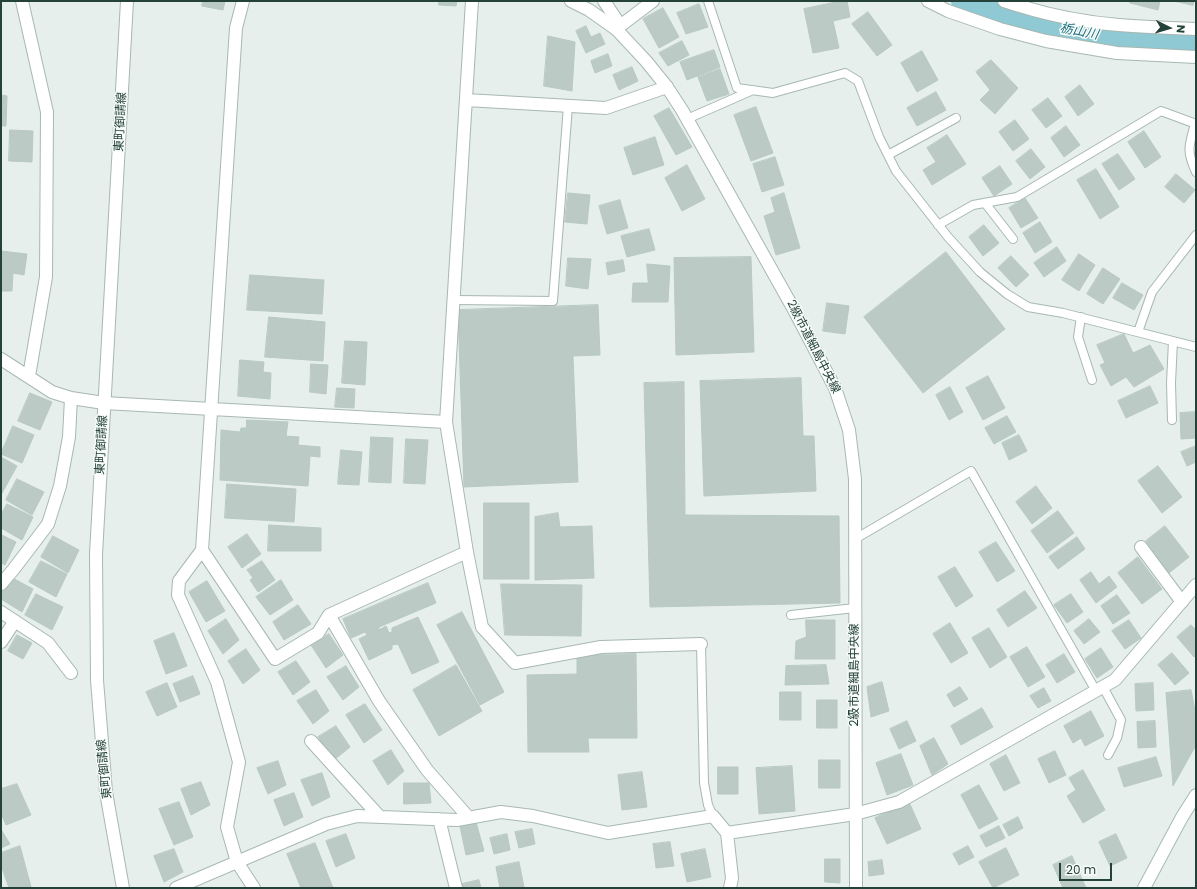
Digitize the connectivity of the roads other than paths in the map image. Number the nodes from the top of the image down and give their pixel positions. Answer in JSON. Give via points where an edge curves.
{"nodes":[{"id":1,"x":22,"y":1,"type":"edge"},
{"id":2,"x":127,"y":1,"type":"edge"},
{"id":3,"x":243,"y":1,"type":"edge"},
{"id":4,"x":472,"y":1,"type":"edge"},
{"id":5,"x":571,"y":1,"type":"edge"},
{"id":6,"x":604,"y":1,"type":"edge"},
{"id":7,"x":653,"y":1,"type":"edge"},
{"id":8,"x":708,"y":1,"type":"edge"},
{"id":9,"x":928,"y":1,"type":"edge"},
{"id":10,"x":1004,"y":1,"type":"edge"},
{"id":11,"x":618,"y":27,"type":"junction"},
{"id":12,"x":1196,"y":29,"type":"edge"},
{"id":13,"x":1196,"y":57,"type":"edge"},
{"id":14,"x":667,"y":87,"type":"junction"},
{"id":15,"x":754,"y":90,"type":"junction"},
{"id":16,"x":466,"y":100,"type":"junction"},
{"id":17,"x":568,"y":106,"type":"junction"},
{"id":18,"x":956,"y":118,"type":"dead end"},
{"id":19,"x":687,"y":119,"type":"junction"},
{"id":20,"x":1196,"y":124,"type":"edge"},
{"id":21,"x":888,"y":155,"type":"junction"},
{"id":22,"x":1196,"y":172,"type":"edge"},
{"id":23,"x":985,"y":203,"type":"junction"},
{"id":24,"x":938,"y":225,"type":"junction"},
{"id":25,"x":1196,"y":235,"type":"edge"},
{"id":26,"x":1013,"y":239,"type":"dead end"},
{"id":27,"x":454,"y":300,"type":"junction"},
{"id":28,"x":1081,"y":317,"type":"junction"},
{"id":29,"x":1138,"y":332,"type":"junction"},
{"id":30,"x":1173,"y":341,"type":"junction"},
{"id":31,"x":1196,"y":347,"type":"edge"},
{"id":32,"x":1,"y":360,"type":"edge"},
{"id":33,"x":29,"y":376,"type":"junction"},
{"id":34,"x":1092,"y":380,"type":"dead end"},
{"id":35,"x":71,"y":398,"type":"junction"},
{"id":36,"x":104,"y":403,"type":"junction"},
{"id":37,"x":212,"y":408,"type":"junction"},
{"id":38,"x":1172,"y":420,"type":"dead end"},
{"id":39,"x":446,"y":422,"type":"junction"},
{"id":40,"x":855,"y":539,"type":"junction"},
{"id":41,"x":1141,"y":547,"type":"dead end"},
{"id":42,"x":202,"y":550,"type":"junction"},
{"id":43,"x":467,"y":552,"type":"junction"},
{"id":44,"x":1,"y":584,"type":"edge"},
{"id":45,"x":1196,"y":585,"type":"edge"},
{"id":46,"x":1182,"y":602,"type":"junction"},
{"id":47,"x":855,"y":608,"type":"junction"},
{"id":48,"x":1,"y":612,"type":"edge"},
{"id":49,"x":329,"y":615,"type":"junction"},
{"id":50,"x":791,"y":615,"type":"dead end"},
{"id":51,"x":15,"y":622,"type":"junction"},
{"id":52,"x":1,"y":642,"type":"edge"},
{"id":53,"x":701,"y":644,"type":"joint"},
{"id":54,"x":71,"y":673,"type":"dead end"},
{"id":55,"x":1100,"y":689,"type":"junction"},
{"id":56,"x":311,"y":741,"type":"dead end"},
{"id":57,"x":1108,"y":755,"type":"dead end"},
{"id":58,"x":1196,"y":795,"type":"edge"},
{"id":59,"x":855,"y":814,"type":"junction"},
{"id":60,"x":379,"y":816,"type":"junction"},
{"id":61,"x":713,"y":816,"type":"junction"},
{"id":62,"x":469,"y":818,"type":"junction"},
{"id":63,"x":439,"y":819,"type":"junction"},
{"id":64,"x":727,"y":833,"type":"junction"},
{"id":65,"x":237,"y":862,"type":"junction"},
{"id":66,"x":123,"y":888,"type":"edge"},
{"id":67,"x":176,"y":888,"type":"edge"},
{"id":68,"x":254,"y":888,"type":"edge"},
{"id":69,"x":456,"y":888,"type":"edge"},
{"id":70,"x":730,"y":888,"type":"edge"},
{"id":71,"x":856,"y":888,"type":"edge"},
{"id":72,"x":1144,"y":888,"type":"edge"}],
"edges":[{"from":1,"to":33,"type":"street","via":[[47,112],[46,278]]},
{"from":2,"to":36,"type":"street","name":"東町御請線"},
{"from":3,"to":37,"type":"street","via":[[236,28]]},
{"from":4,"to":16,"type":"street"},
{"from":5,"to":11,"type":"street","name":"2級市道細島中央線"},
{"from":6,"to":11,"type":"street"},
{"from":7,"to":11,"type":"street"},
{"from":8,"to":15,"type":"lane","via":[[737,88]]},
{"from":9,"to":13,"type":"street","via":[[948,11],[1000,29],[1046,41],[1116,53]]},
{"from":10,"to":12,"type":"street","via":[[1020,7],[1103,23]]},
{"from":11,"to":14,"type":"street","name":"2級市道細島中央線"},
{"from":14,"to":17,"type":"street","via":[[606,108]]},
{"from":14,"to":19,"type":"street","name":"2級市道細島中央線"},
{"from":15,"to":19,"type":"lane"},
{"from":15,"to":21,"type":"lane","via":[[773,93],[845,73],[858,81]]},
{"from":16,"to":17,"type":"street"},
{"from":16,"to":27,"type":"street"},
{"from":17,"to":27,"type":"lane","via":[[553,301]]},
{"from":18,"to":21,"type":"lane"},
{"from":19,"to":40,"type":"street","name":"2級市道細島中央線","via":[[835,388],[849,430],[855,479]]},
{"from":20,"to":22,"type":"lane","via":[[1190,142],[1189,158]]},
{"from":20,"to":23,"type":"lane","via":[[1161,111],[1017,197]]},
{"from":21,"to":24,"type":"lane","via":[[896,171]]},
{"from":23,"to":24,"type":"lane","via":[[973,206]]},
{"from":23,"to":26,"type":"lane"},
{"from":24,"to":28,"type":"lane","via":[[980,272],[1007,294],[1028,307]]},
{"from":25,"to":29,"type":"lane","via":[[1152,292]]},
{"from":27,"to":39,"type":"street"},
{"from":28,"to":29,"type":"lane"},
{"from":28,"to":34,"type":"lane","via":[[1078,337]]},
{"from":29,"to":30,"type":"lane"},
{"from":30,"to":31,"type":"lane"},
{"from":30,"to":38,"type":"lane"},
{"from":32,"to":33,"type":"street"},
{"from":33,"to":35,"type":"street","via":[[52,392]]},
{"from":35,"to":36,"type":"street"},
{"from":35,"to":44,"type":"street","via":[[69,437],[60,486],[48,524]]},
{"from":36,"to":37,"type":"street"},
{"from":36,"to":66,"type":"street","name":"東町御請線","via":[[96,554],[97,680],[106,792]]},
{"from":37,"to":39,"type":"street"},
{"from":37,"to":42,"type":"street"},
{"from":39,"to":43,"type":"street"},
{"from":40,"to":47,"type":"street","name":"2級市道細島中央線"},
{"from":40,"to":55,"type":"lane","via":[[971,471]]},
{"from":41,"to":46,"type":"street"},
{"from":42,"to":49,"type":"street","via":[[275,659],[318,633]]},
{"from":42,"to":65,"type":"street","via":[[179,581],[178,595],[217,682],[239,762],[227,827]]},
{"from":43,"to":49,"type":"street"},
{"from":43,"to":53,"type":"street","via":[[482,627],[516,663],[601,647]]},
{"from":45,"to":46,"type":"street"},
{"from":46,"to":55,"type":"street","via":[[1115,680]]},
{"from":47,"to":50,"type":"lane"},
{"from":47,"to":59,"type":"street","name":"2級市道細島中央線"},
{"from":48,"to":51,"type":"street"},
{"from":49,"to":62,"type":"street","via":[[379,701],[418,758]]},
{"from":51,"to":52,"type":"street"},
{"from":51,"to":54,"type":"street","via":[[48,643]]},
{"from":53,"to":61,"type":"lane","via":[[704,784]]},
{"from":55,"to":57,"type":"lane","via":[[1121,720],[1118,738]]},
{"from":55,"to":59,"type":"street","via":[[899,802]]},
{"from":56,"to":60,"type":"street"},
{"from":58,"to":72,"type":"street"},
{"from":59,"to":64,"type":"street"},
{"from":59,"to":71,"type":"street","name":"2級市道細島中央線"},
{"from":60,"to":63,"type":"street"},
{"from":60,"to":65,"type":"street","via":[[358,816],[326,824]]},
{"from":61,"to":62,"type":"street","via":[[608,833],[533,816],[501,812]]},
{"from":61,"to":64,"type":"street"},
{"from":62,"to":63,"type":"street"},
{"from":63,"to":69,"type":"street"},
{"from":64,"to":70,"type":"street","via":[[732,878]]},
{"from":65,"to":67,"type":"street"},
{"from":65,"to":68,"type":"street"}]}
